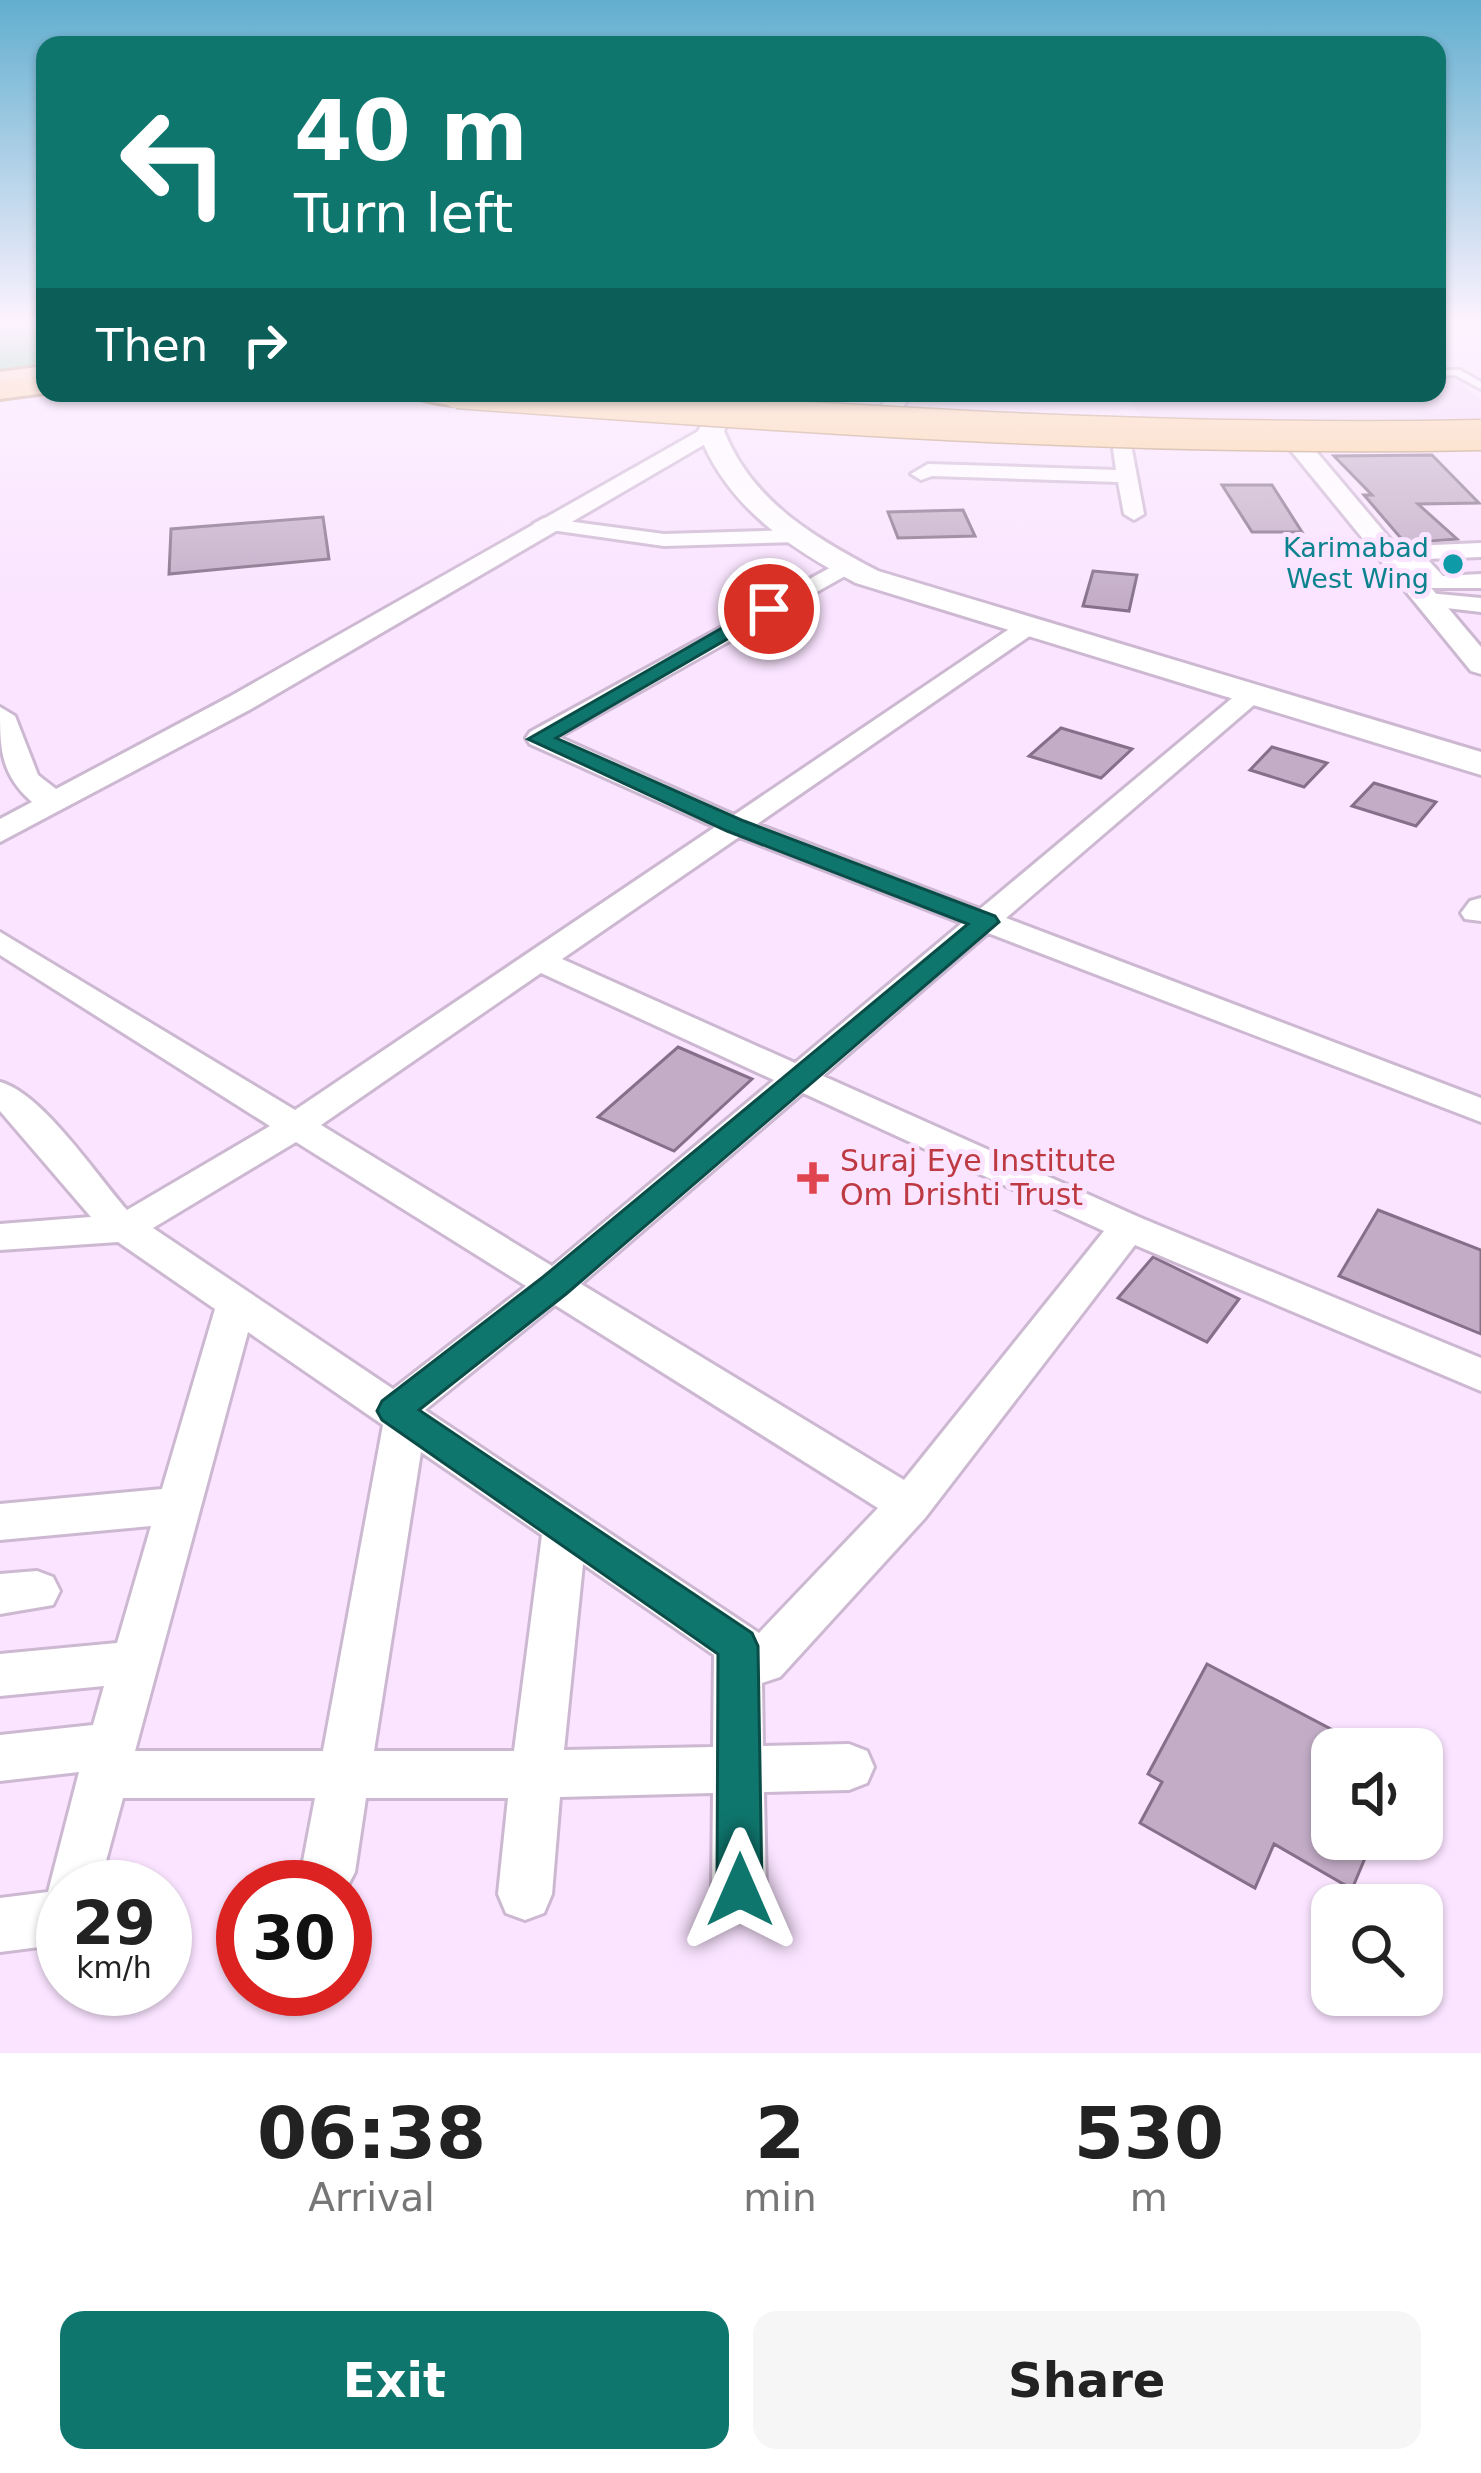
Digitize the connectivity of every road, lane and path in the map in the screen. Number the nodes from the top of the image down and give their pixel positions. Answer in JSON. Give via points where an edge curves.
{"nodes":[{"id":1,"x":701,"y":416,"type":"edge"},
{"id":2,"x":710,"y":416,"type":"edge"},
{"id":3,"x":806,"y":416,"type":"edge"},
{"id":4,"x":912,"y":416,"type":"edge"},
{"id":5,"x":946,"y":416,"type":"edge"},
{"id":6,"x":999,"y":416,"type":"edge"},
{"id":7,"x":1481,"y":433,"type":"edge"},
{"id":8,"x":1120,"y":434,"type":"junction"},
{"id":9,"x":1296,"y":442,"type":"junction"},
{"id":10,"x":921,"y":474,"type":"dead end"},
{"id":11,"x":1127,"y":476,"type":"junction"},
{"id":12,"x":1134,"y":514,"type":"dead end"},
{"id":13,"x":544,"y":524,"type":"junction"},
{"id":14,"x":1481,"y":529,"type":"edge"},
{"id":15,"x":796,"y":536,"type":"junction"},
{"id":16,"x":1378,"y":541,"type":"junction"},
{"id":17,"x":1481,"y":550,"type":"edge"},
{"id":18,"x":846,"y":566,"type":"junction"},
{"id":19,"x":1481,"y":581,"type":"edge"},
{"id":20,"x":1434,"y":590,"type":"junction"},
{"id":21,"x":1471,"y":606,"type":"edge"},
{"id":22,"x":1029,"y":626,"type":"junction"},
{"id":23,"x":1481,"y":631,"type":"edge"},
{"id":24,"x":1480,"y":661,"type":"edge"},
{"id":25,"x":1252,"y":694,"type":"junction"},
{"id":26,"x":0,"y":716,"type":"edge"},
{"id":27,"x":1481,"y":764,"type":"edge"},
{"id":28,"x":54,"y":804,"type":"junction"},
{"id":29,"x":736,"y":826,"type":"junction"},
{"id":30,"x":0,"y":832,"type":"edge"},
{"id":31,"x":986,"y":922,"type":"junction"},
{"id":32,"x":0,"y":941,"type":"edge"},
{"id":33,"x":538,"y":960,"type":"junction"},
{"id":34,"x":800,"y":1079,"type":"junction"},
{"id":35,"x":8,"y":1110,"type":"edge"},
{"id":36,"x":1481,"y":1111,"type":"edge"},
{"id":37,"x":296,"y":1126,"type":"junction"},
{"id":38,"x":1128,"y":1227,"type":"junction"},
{"id":39,"x":124,"y":1228,"type":"junction"},
{"id":40,"x":4,"y":1247,"type":"edge"},
{"id":41,"x":554,"y":1286,"type":"junction"},
{"id":42,"x":236,"y":1303,"type":"junction"},
{"id":43,"x":1481,"y":1375,"type":"edge"},
{"id":44,"x":400,"y":1415,"type":"junction"},
{"id":45,"x":909,"y":1504,"type":"junction"},
{"id":46,"x":179,"y":1505,"type":"junction"},
{"id":47,"x":0,"y":1522,"type":"edge"},
{"id":48,"x":565,"y":1527,"type":"junction"},
{"id":49,"x":738,"y":1646,"type":"junction"},
{"id":50,"x":135,"y":1662,"type":"junction"},
{"id":51,"x":0,"y":1676,"type":"edge"},
{"id":52,"x":0,"y":1758,"type":"edge"},
{"id":53,"x":107,"y":1764,"type":"junction"},
{"id":54,"x":849,"y":1767,"type":"dead end"},
{"id":55,"x":739,"y":1769,"type":"junction"},
{"id":56,"x":345,"y":1774,"type":"junction"},
{"id":57,"x":536,"y":1774,"type":"junction"},
{"id":58,"x":80,"y":1860,"type":"edge"},
{"id":59,"x":330,"y":1860,"type":"edge"},
{"id":60,"x":740,"y":1890,"type":"dead end"},
{"id":61,"x":525,"y":1894,"type":"dead end"},
{"id":62,"x":36,"y":1920,"type":"edge"},
{"id":63,"x":0,"y":1925,"type":"edge"}],
"edges":[{"from":1,"to":13,"type":"street"},
{"from":2,"to":15,"type":"main road","via":[[719,458]]},
{"from":3,"to":7,"type":"highway","bridge":true,"via":[[1258,438]]},
{"from":4,"to":7,"type":"highway","bridge":true,"via":[[1268,435]]},
{"from":5,"to":8,"type":"main road"},
{"from":6,"to":7,"type":"main road"},
{"from":7,"to":9,"type":"main road"},
{"from":8,"to":9,"type":"main road"},
{"from":8,"to":11,"type":"street"},
{"from":9,"to":16,"type":"street"},
{"from":10,"to":11,"type":"street","via":[[1004,481]]},
{"from":11,"to":12,"type":"street"},
{"from":13,"to":15,"type":"street","via":[[664,540]]},
{"from":13,"to":28,"type":"street"},
{"from":14,"to":16,"type":"street","via":[[1457,538]]},
{"from":15,"to":18,"type":"main road"},
{"from":16,"to":20,"type":"street"},
{"from":17,"to":20,"type":"street","via":[[1409,554]]},
{"from":18,"to":22,"type":"main road"},
{"from":18,"to":29,"type":"street","via":[[539,739]]},
{"from":19,"to":20,"type":"street"},
{"from":20,"to":21,"type":"street"},
{"from":20,"to":24,"type":"street"},
{"from":21,"to":23,"type":"street"},
{"from":22,"to":25,"type":"main road"},
{"from":22,"to":29,"type":"street"},
{"from":25,"to":27,"type":"main road"},
{"from":25,"to":31,"type":"street"},
{"from":26,"to":28,"type":"street","via":[[24,779]]},
{"from":28,"to":30,"type":"street"},
{"from":29,"to":31,"type":"street"},
{"from":29,"to":33,"type":"street"},
{"from":31,"to":34,"type":"street"},
{"from":31,"to":36,"type":"street"},
{"from":32,"to":37,"type":"street"},
{"from":33,"to":34,"type":"street"},
{"from":33,"to":37,"type":"street"},
{"from":34,"to":38,"type":"street"},
{"from":34,"to":41,"type":"street"},
{"from":35,"to":39,"type":"street"},
{"from":37,"to":39,"type":"street"},
{"from":37,"to":41,"type":"street"},
{"from":38,"to":43,"type":"street"},
{"from":38,"to":45,"type":"street"},
{"from":39,"to":40,"type":"street"},
{"from":39,"to":42,"type":"street"},
{"from":41,"to":44,"type":"street"},
{"from":41,"to":45,"type":"street"},
{"from":42,"to":44,"type":"street"},
{"from":42,"to":46,"type":"street"},
{"from":44,"to":48,"type":"street"},
{"from":44,"to":56,"type":"street"},
{"from":45,"to":49,"type":"street","via":[[763,1662]]},
{"from":46,"to":47,"type":"street"},
{"from":46,"to":50,"type":"street"},
{"from":48,"to":49,"type":"street"},
{"from":48,"to":57,"type":"street"},
{"from":49,"to":55,"type":"street"},
{"from":50,"to":51,"type":"street"},
{"from":50,"to":53,"type":"street"},
{"from":52,"to":53,"type":"street"},
{"from":53,"to":56,"type":"street","via":[[112,1775]]},
{"from":53,"to":58,"type":"street"},
{"from":54,"to":55,"type":"street"},
{"from":55,"to":57,"type":"street"},
{"from":55,"to":60,"type":"street"},
{"from":56,"to":57,"type":"street"},
{"from":56,"to":59,"type":"street"},
{"from":57,"to":61,"type":"street"},
{"from":62,"to":63,"type":"street"}]}
